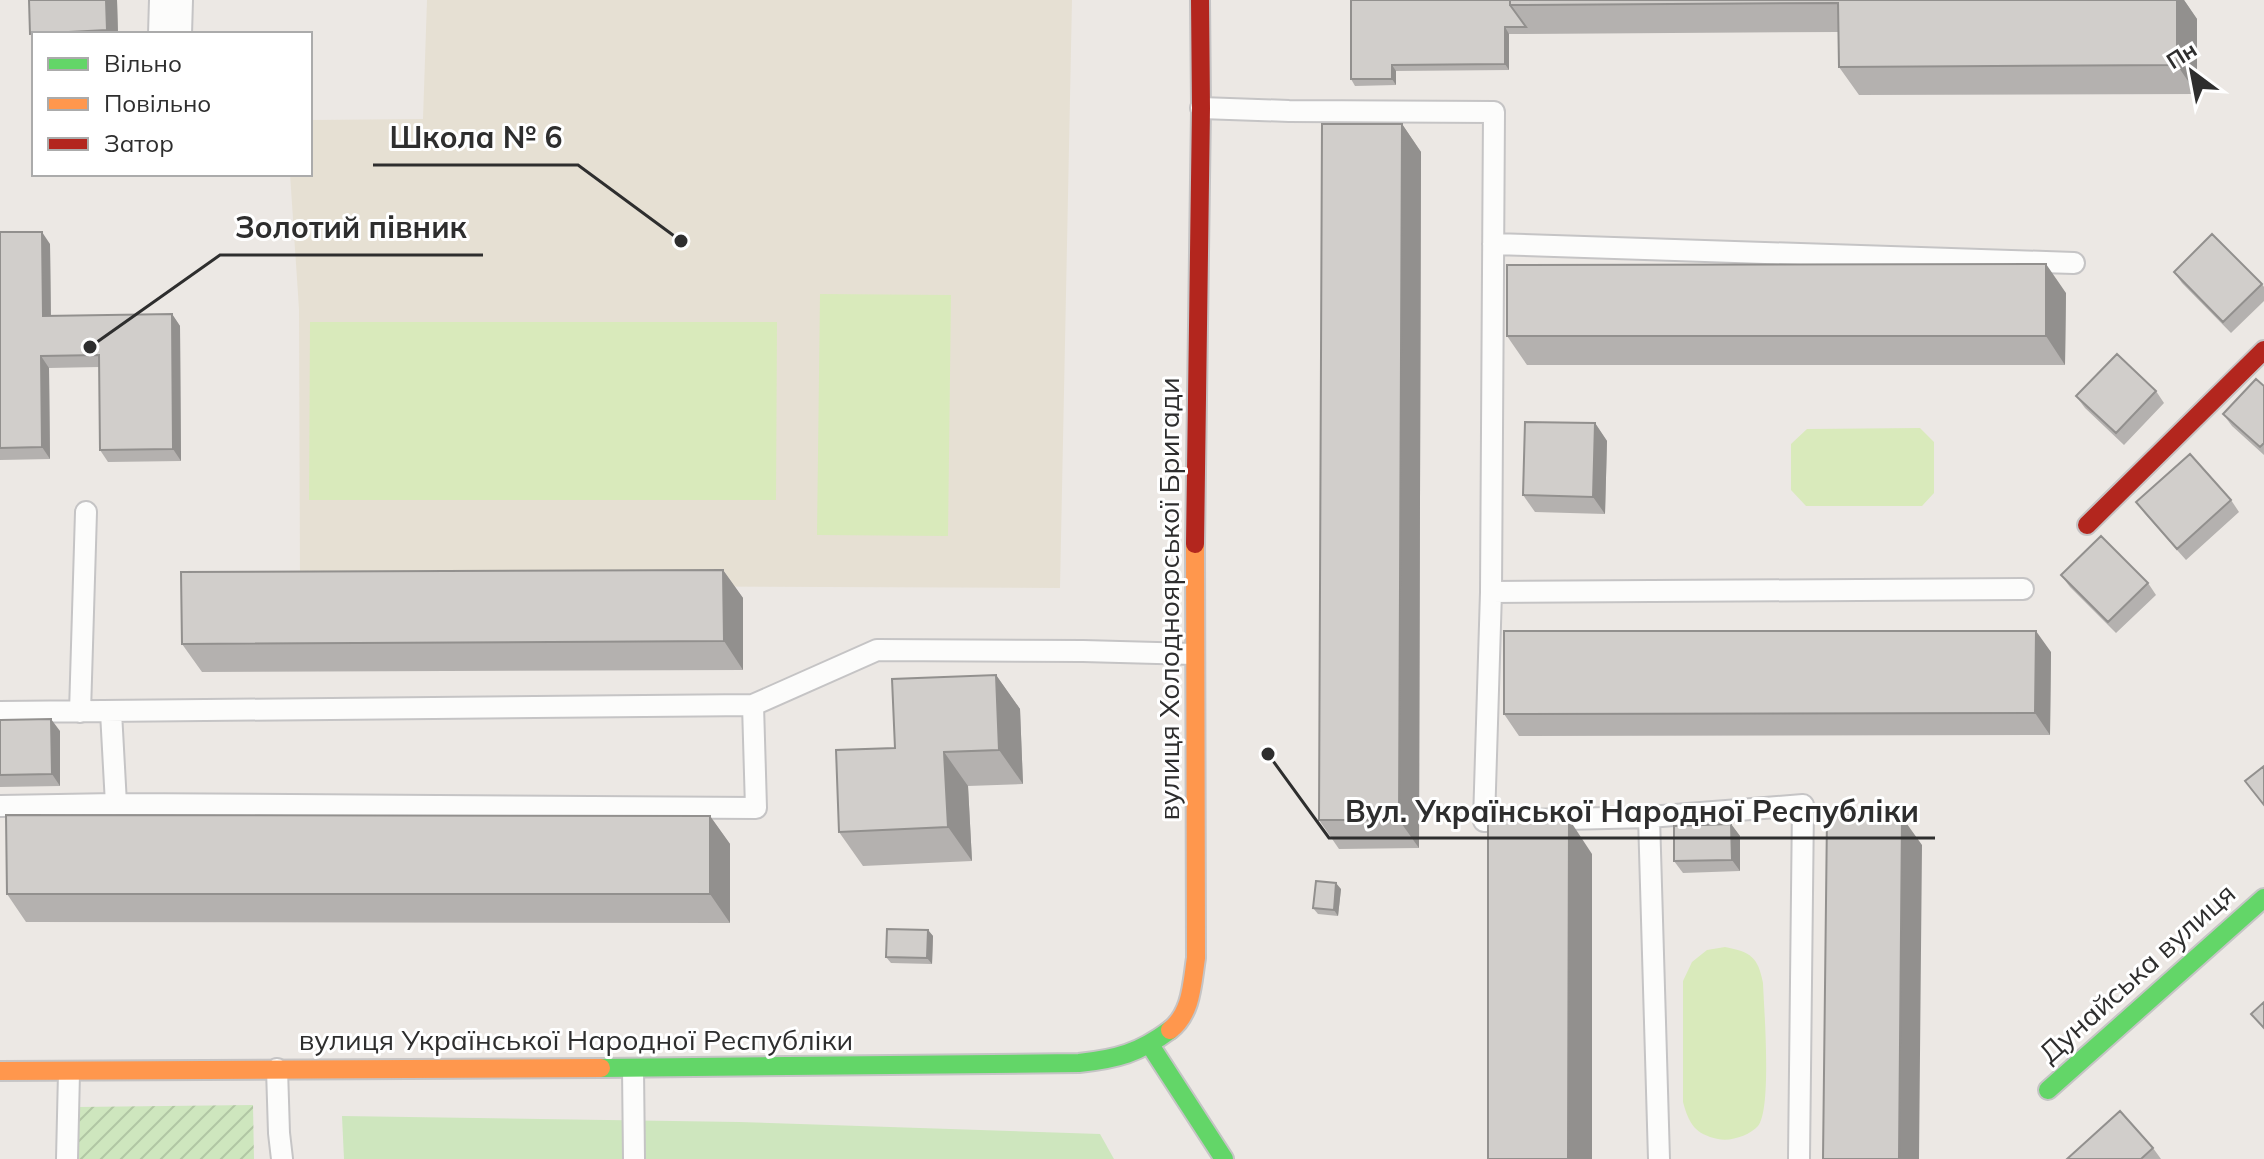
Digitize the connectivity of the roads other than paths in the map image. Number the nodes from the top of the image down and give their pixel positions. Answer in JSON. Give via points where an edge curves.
{"nodes":[{"id":1,"x":171,"y":0,"type":"edge"},
{"id":2,"x":1200,"y":0,"type":"edge"},
{"id":3,"x":170,"y":32,"type":"edge"},
{"id":4,"x":1201,"y":108,"type":"junction"},
{"id":5,"x":1493,"y":244,"type":"junction"},
{"id":6,"x":2074,"y":263,"type":"dead end"},
{"id":7,"x":2264,"y":350,"type":"edge"},
{"id":8,"x":86,"y":512,"type":"dead end"},
{"id":9,"x":2087,"y":525,"type":"dead end"},
{"id":10,"x":2023,"y":589,"type":"dead end"},
{"id":11,"x":1491,"y":592,"type":"junction"},
{"id":12,"x":1194,"y":654,"type":"junction"},
{"id":13,"x":753,"y":705,"type":"junction"},
{"id":14,"x":0,"y":712,"type":"edge"},
{"id":15,"x":80,"y":712,"type":"junction"},
{"id":16,"x":111,"y":712,"type":"junction"},
{"id":17,"x":116,"y":804,"type":"junction"},
{"id":18,"x":0,"y":806,"type":"edge"},
{"id":19,"x":1649,"y":817,"type":"junction"},
{"id":20,"x":2264,"y":898,"type":"edge"},
{"id":21,"x":1150,"y":1045,"type":"junction"},
{"id":22,"x":277,"y":1069,"type":"junction"},
{"id":23,"x":633,"y":1069,"type":"junction"},
{"id":24,"x":0,"y":1071,"type":"edge"},
{"id":25,"x":69,"y":1073,"type":"junction"},
{"id":26,"x":2048,"y":1090,"type":"dead end"},
{"id":27,"x":67,"y":1159,"type":"edge"},
{"id":28,"x":282,"y":1159,"type":"edge"},
{"id":29,"x":634,"y":1159,"type":"edge"},
{"id":30,"x":1224,"y":1159,"type":"edge"},
{"id":31,"x":1659,"y":1159,"type":"edge"},
{"id":32,"x":1799,"y":1159,"type":"edge"}],
"edges":[{"from":1,"to":3,"type":"street"},
{"from":2,"to":4,"type":"street","name":"вулиця Холодноярської Бригади"},
{"from":4,"to":5,"type":"lane","via":[[1494,112]]},
{"from":4,"to":12,"type":"street","name":"вулиця Холодноярської Бригади"},
{"from":5,"to":6,"type":"lane"},
{"from":5,"to":11,"type":"lane"},
{"from":7,"to":9,"type":"street"},
{"from":8,"to":15,"type":"lane"},
{"from":10,"to":11,"type":"lane"},
{"from":11,"to":19,"type":"lane","via":[[1484,821]]},
{"from":12,"to":13,"type":"lane","via":[[877,650]]},
{"from":12,"to":21,"type":"street","name":"вулиця Холодноярської Бригади","via":[[1196,958],[1190,1000],[1176,1025]]},
{"from":13,"to":16,"type":"lane"},
{"from":13,"to":17,"type":"lane","via":[[756,808]]},
{"from":14,"to":15,"type":"lane"},
{"from":15,"to":16,"type":"lane"},
{"from":16,"to":17,"type":"lane"},
{"from":17,"to":18,"type":"lane"},
{"from":19,"to":31,"type":"lane"},
{"from":19,"to":32,"type":"lane","via":[[1803,805]]},
{"from":20,"to":26,"type":"street","name":"Дунайська вулиця"},
{"from":21,"to":23,"type":"street","name":"вулиця Української Народної Республіки","via":[[1113,1059],[1079,1063]]},
{"from":21,"to":30,"type":"street"},
{"from":22,"to":23,"type":"street","name":"вулиця Української Народної Республіки"},
{"from":22,"to":25,"type":"street","name":"вулиця Української Народної Республіки"},
{"from":22,"to":28,"type":"lane"},
{"from":23,"to":29,"type":"lane"},
{"from":24,"to":25,"type":"street","name":"вулиця Української Народної Республіки"},
{"from":25,"to":27,"type":"lane"}]}
